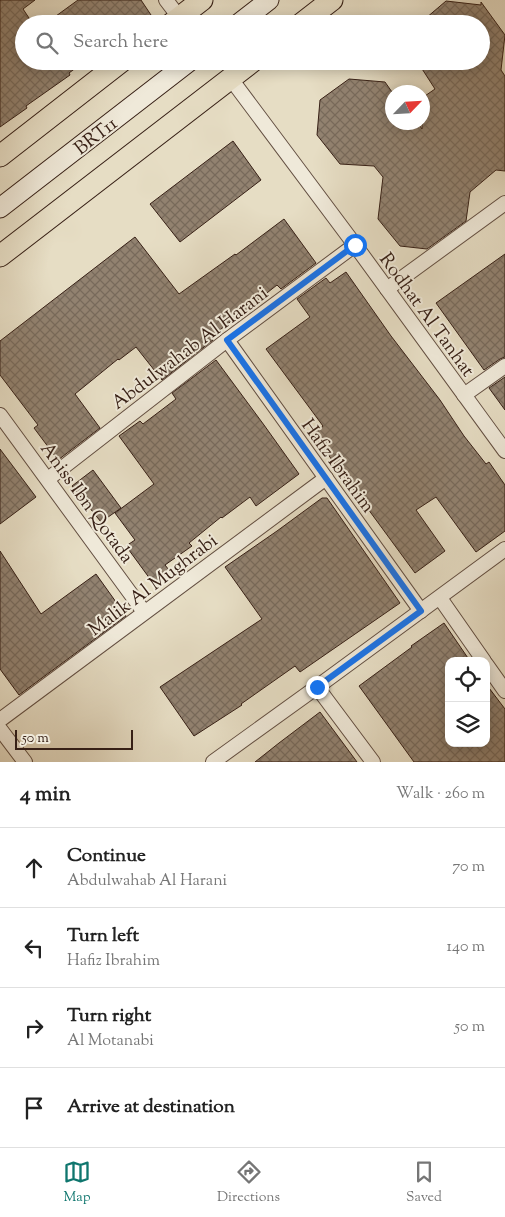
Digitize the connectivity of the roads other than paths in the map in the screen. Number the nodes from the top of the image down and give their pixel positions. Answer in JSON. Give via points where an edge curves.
{"nodes":[{"id":1,"x":166,"y":0,"type":"edge"},
{"id":2,"x":202,"y":0,"type":"edge"},
{"id":3,"x":269,"y":0,"type":"edge"},
{"id":4,"x":332,"y":0,"type":"edge"},
{"id":5,"x":173,"y":15,"type":"edge"},
{"id":6,"x":182,"y":15,"type":"edge"},
{"id":7,"x":250,"y":15,"type":"edge"},
{"id":8,"x":313,"y":15,"type":"edge"},
{"id":9,"x":110,"y":70,"type":"edge"},
{"id":10,"x":178,"y":70,"type":"edge"},
{"id":11,"x":242,"y":70,"type":"edge"},
{"id":12,"x":230,"y":79,"type":"junction"},
{"id":13,"x":0,"y":156,"type":"edge"},
{"id":14,"x":505,"y":203,"type":"edge"},
{"id":15,"x":0,"y":208,"type":"edge"},
{"id":16,"x":355,"y":245,"type":"junction"},
{"id":17,"x":0,"y":256,"type":"edge"},
{"id":18,"x":387,"y":289,"type":"junction"},
{"id":19,"x":227,"y":340,"type":"junction"},
{"id":20,"x":505,"y":366,"type":"edge"},
{"id":21,"x":464,"y":395,"type":"junction"},
{"id":22,"x":0,"y":415,"type":"edge"},
{"id":23,"x":505,"y":451,"type":"edge"},
{"id":24,"x":326,"y":478,"type":"junction"},
{"id":25,"x":48,"y":479,"type":"junction"},
{"id":26,"x":505,"y":549,"type":"edge"},
{"id":27,"x":440,"y":598,"type":"junction"},
{"id":28,"x":421,"y":611,"type":"junction"},
{"id":29,"x":144,"y":612,"type":"junction"},
{"id":30,"x":481,"y":657,"type":"edge"},
{"id":31,"x":490,"y":670,"type":"edge"},
{"id":32,"x":317,"y":687,"type":"junction"},
{"id":33,"x":505,"y":691,"type":"edge"},
{"id":34,"x":0,"y":720,"type":"edge"},
{"id":35,"x":0,"y":729,"type":"edge"},
{"id":36,"x":24,"y":762,"type":"edge"},
{"id":37,"x":213,"y":762,"type":"edge"},
{"id":38,"x":373,"y":762,"type":"edge"}],
"edges":[{"from":1,"to":5,"type":"street"},
{"from":2,"to":6,"type":"main road"},
{"from":3,"to":7,"type":"main road"},
{"from":4,"to":8,"type":"main road"},
{"from":9,"to":13,"type":"main road"},
{"from":10,"to":15,"type":"main road","name":"BRT11"},
{"from":11,"to":12,"type":"main road"},
{"from":12,"to":16,"type":"street","name":"Rodhat Al Tanhat"},
{"from":12,"to":17,"type":"main road"},
{"from":14,"to":18,"type":"street"},
{"from":16,"to":18,"type":"street","name":"Rodhat Al Tanhat"},
{"from":16,"to":19,"type":"street","name":"Abdulwahab Al Harani"},
{"from":18,"to":21,"type":"street","name":"Rodhat Al Tanhat"},
{"from":19,"to":24,"type":"street","name":"Hafiz Ibrahim"},
{"from":19,"to":25,"type":"street","name":"Abdulwahab Al Harani"},
{"from":20,"to":21,"type":"street"},
{"from":21,"to":23,"type":"street","name":"Rodhat Al Tanhat"},
{"from":22,"to":25,"type":"street","name":"Aniss Ibn Qotada"},
{"from":24,"to":28,"type":"street","name":"Hafiz Ibrahim"},
{"from":24,"to":29,"type":"street","name":"Malik Al Mughrabi"},
{"from":25,"to":29,"type":"street","name":"Aniss Ibn Qotada"},
{"from":26,"to":27,"type":"street"},
{"from":27,"to":28,"type":"street"},
{"from":27,"to":30,"type":"street"},
{"from":28,"to":32,"type":"street"},
{"from":29,"to":34,"type":"street","name":"Malik Al Mughrabi"},
{"from":31,"to":33,"type":"street"},
{"from":32,"to":37,"type":"street"},
{"from":32,"to":38,"type":"street"},
{"from":35,"to":36,"type":"street"}]}
